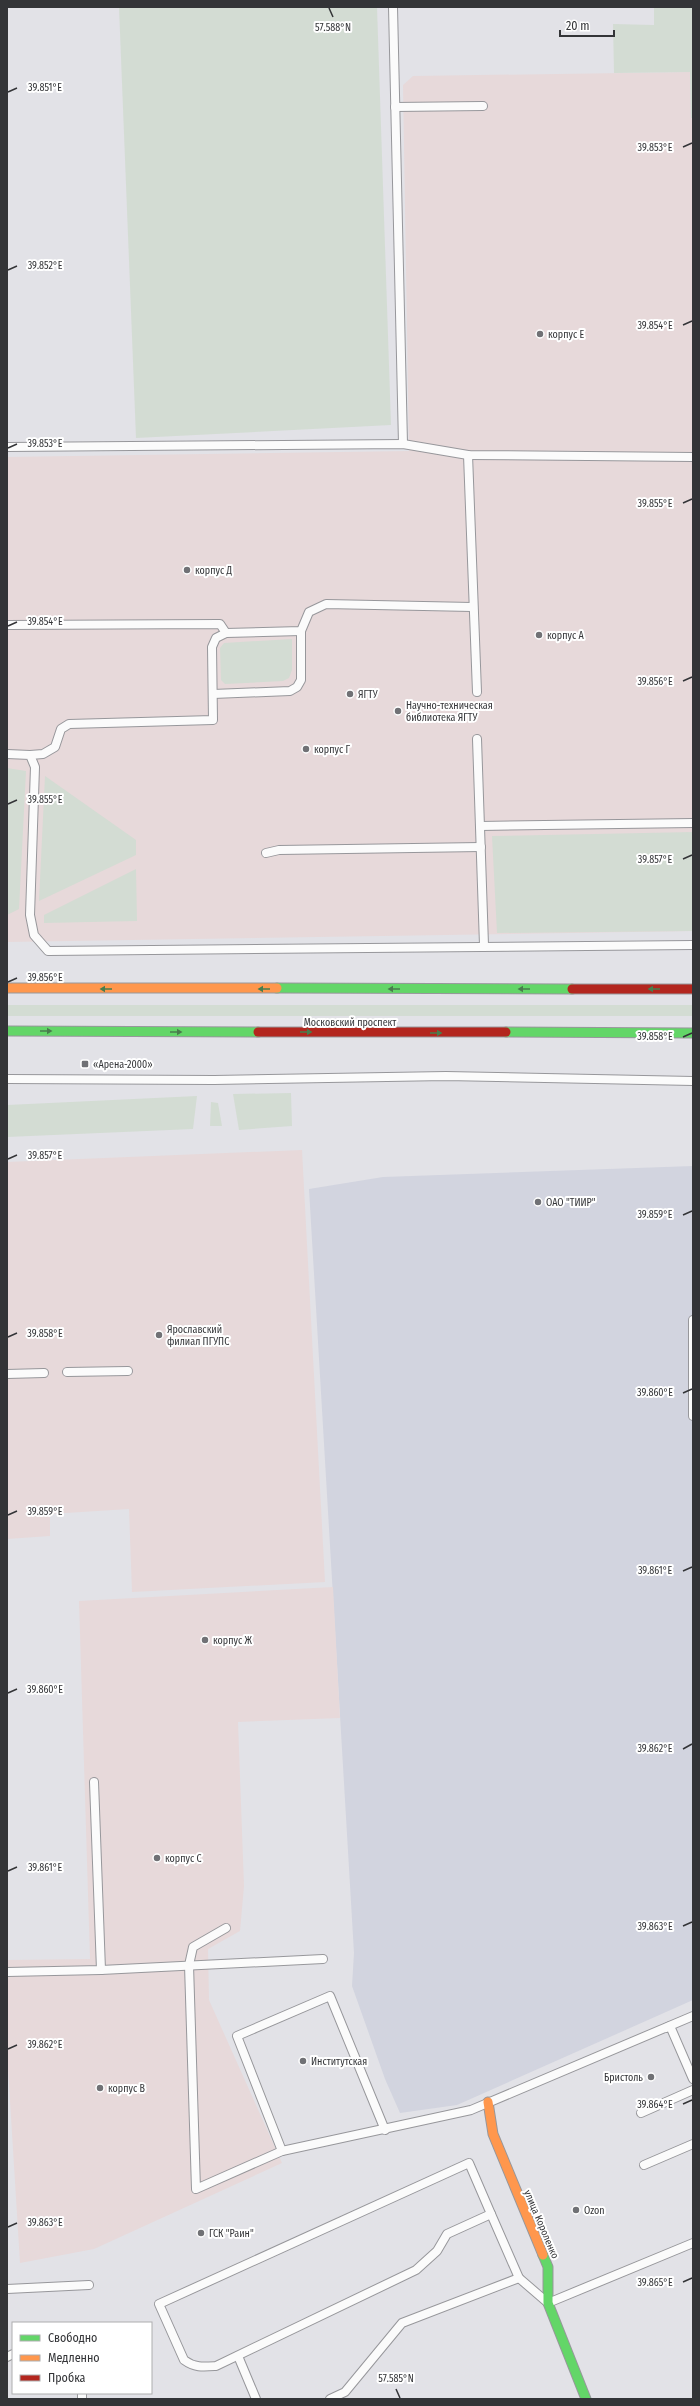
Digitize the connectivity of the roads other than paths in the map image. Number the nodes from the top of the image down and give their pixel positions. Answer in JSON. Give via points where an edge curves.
{"nodes":[{"id":1,"x":393,"y":7,"type":"edge"},
{"id":2,"x":484,"y":106,"type":"dead end"},
{"id":3,"x":395,"y":107,"type":"junction"},
{"id":4,"x":403,"y":444,"type":"junction"},
{"id":5,"x":7,"y":447,"type":"edge"},
{"id":6,"x":468,"y":455,"type":"junction"},
{"id":7,"x":693,"y":457,"type":"edge"},
{"id":8,"x":472,"y":607,"type":"junction"},
{"id":9,"x":7,"y":625,"type":"edge"},
{"id":10,"x":301,"y":631,"type":"junction"},
{"id":11,"x":226,"y":633,"type":"junction"},
{"id":12,"x":477,"y":692,"type":"dead end"},
{"id":13,"x":212,"y":694,"type":"junction"},
{"id":14,"x":477,"y":739,"type":"dead end"},
{"id":15,"x":7,"y":754,"type":"edge"},
{"id":16,"x":30,"y":755,"type":"junction"},
{"id":17,"x":693,"y":823,"type":"edge"},
{"id":18,"x":480,"y":826,"type":"junction"},
{"id":19,"x":481,"y":847,"type":"junction"},
{"id":20,"x":266,"y":853,"type":"dead end"},
{"id":21,"x":484,"y":945,"type":"junction"},
{"id":22,"x":693,"y":945,"type":"edge"},
{"id":23,"x":7,"y":988,"type":"edge"},
{"id":24,"x":693,"y":989,"type":"edge"},
{"id":25,"x":7,"y":1031,"type":"edge"},
{"id":26,"x":693,"y":1032,"type":"edge"},
{"id":27,"x":7,"y":1079,"type":"edge"},
{"id":28,"x":693,"y":1081,"type":"edge"},
{"id":29,"x":693,"y":1320,"type":"edge"},
{"id":30,"x":128,"y":1371,"type":"dead end"},
{"id":31,"x":67,"y":1372,"type":"dead end"},
{"id":32,"x":44,"y":1373,"type":"dead end"},
{"id":33,"x":7,"y":1374,"type":"edge"},
{"id":34,"x":693,"y":1416,"type":"edge"},
{"id":35,"x":94,"y":1782,"type":"dead end"},
{"id":36,"x":226,"y":1928,"type":"dead end"},
{"id":37,"x":323,"y":1959,"type":"dead end"},
{"id":38,"x":189,"y":1965,"type":"junction"},
{"id":39,"x":101,"y":1970,"type":"junction"},
{"id":40,"x":7,"y":1972,"type":"edge"},
{"id":41,"x":693,"y":2016,"type":"edge"},
{"id":42,"x":653,"y":2033,"type":"junction"},
{"id":43,"x":693,"y":2079,"type":"edge"},
{"id":44,"x":693,"y":2090,"type":"edge"},
{"id":45,"x":488,"y":2102,"type":"junction"},
{"id":46,"x":640,"y":2113,"type":"dead end"},
{"id":47,"x":385,"y":2130,"type":"junction"},
{"id":48,"x":693,"y":2144,"type":"edge"},
{"id":49,"x":282,"y":2151,"type":"junction"},
{"id":50,"x":644,"y":2165,"type":"dead end"},
{"id":51,"x":491,"y":2214,"type":"junction"},
{"id":52,"x":693,"y":2243,"type":"edge"},
{"id":53,"x":519,"y":2278,"type":"junction"},
{"id":54,"x":89,"y":2284,"type":"dead end"},
{"id":55,"x":7,"y":2289,"type":"edge"},
{"id":56,"x":548,"y":2303,"type":"junction"},
{"id":57,"x":238,"y":2356,"type":"junction"},
{"id":58,"x":256,"y":2399,"type":"edge"},
{"id":59,"x":330,"y":2399,"type":"edge"},
{"id":60,"x":586,"y":2399,"type":"edge"}],
"edges":[{"from":1,"to":3,"type":"lane"},
{"from":2,"to":3,"type":"lane"},
{"from":3,"to":4,"type":"lane"},
{"from":4,"to":5,"type":"lane"},
{"from":4,"to":6,"type":"lane"},
{"from":6,"to":7,"type":"lane"},
{"from":6,"to":8,"type":"lane"},
{"from":8,"to":10,"type":"lane","via":[[326,604],[309,612]]},
{"from":8,"to":12,"type":"lane"},
{"from":9,"to":11,"type":"lane","via":[[220,624]]},
{"from":10,"to":11,"type":"lane"},
{"from":10,"to":13,"type":"lane","via":[[301,680],[297,687],[290,691]]},
{"from":11,"to":13,"type":"lane","via":[[216,638],[212,647]]},
{"from":13,"to":16,"type":"lane","via":[[212,720],[69,724],[61,729],[55,747],[43,754]]},
{"from":14,"to":18,"type":"lane"},
{"from":15,"to":16,"type":"lane"},
{"from":16,"to":21,"type":"lane","via":[[34,767],[30,915],[34,935],[48,951]]},
{"from":17,"to":18,"type":"lane"},
{"from":18,"to":19,"type":"lane"},
{"from":19,"to":20,"type":"lane","via":[[287,850]]},
{"from":19,"to":21,"type":"lane"},
{"from":21,"to":22,"type":"lane"},
{"from":24,"to":23,"type":"main road","one_way":true},
{"from":25,"to":26,"type":"main road","name":"Московский проспект","one_way":true},
{"from":27,"to":28,"type":"lane","via":[[219,1080],[446,1076]]},
{"from":29,"to":34,"type":"lane"},
{"from":30,"to":31,"type":"lane"},
{"from":32,"to":33,"type":"lane"},
{"from":35,"to":39,"type":"lane"},
{"from":36,"to":38,"type":"lane","via":[[193,1947]]},
{"from":37,"to":38,"type":"lane"},
{"from":38,"to":39,"type":"lane"},
{"from":38,"to":49,"type":"lane","via":[[196,2189]]},
{"from":39,"to":40,"type":"lane"},
{"from":41,"to":42,"type":"lane"},
{"from":42,"to":43,"type":"lane","via":[[670,2026]]},
{"from":42,"to":45,"type":"lane"},
{"from":44,"to":46,"type":"lane"},
{"from":45,"to":47,"type":"lane","via":[[471,2110]]},
{"from":45,"to":56,"type":"main road","name":"улица Короленко","via":[[493,2134],[548,2267]]},
{"from":47,"to":49,"type":"lane"},
{"from":47,"to":49,"type":"lane","via":[[330,1996],[237,2036]]},
{"from":48,"to":50,"type":"lane"},
{"from":51,"to":53,"type":"lane"},
{"from":51,"to":57,"type":"lane","via":[[447,2234],[437,2251],[416,2270]]},
{"from":51,"to":57,"type":"lane","via":[[469,2163],[159,2304],[182,2356],[192,2366],[216,2366]]},
{"from":52,"to":56,"type":"lane"},
{"from":53,"to":56,"type":"lane"},
{"from":53,"to":59,"type":"lane","via":[[402,2322],[345,2392]]},
{"from":54,"to":55,"type":"lane"},
{"from":56,"to":60,"type":"main road","name":"улица Короленко"},
{"from":57,"to":58,"type":"lane"}]}
